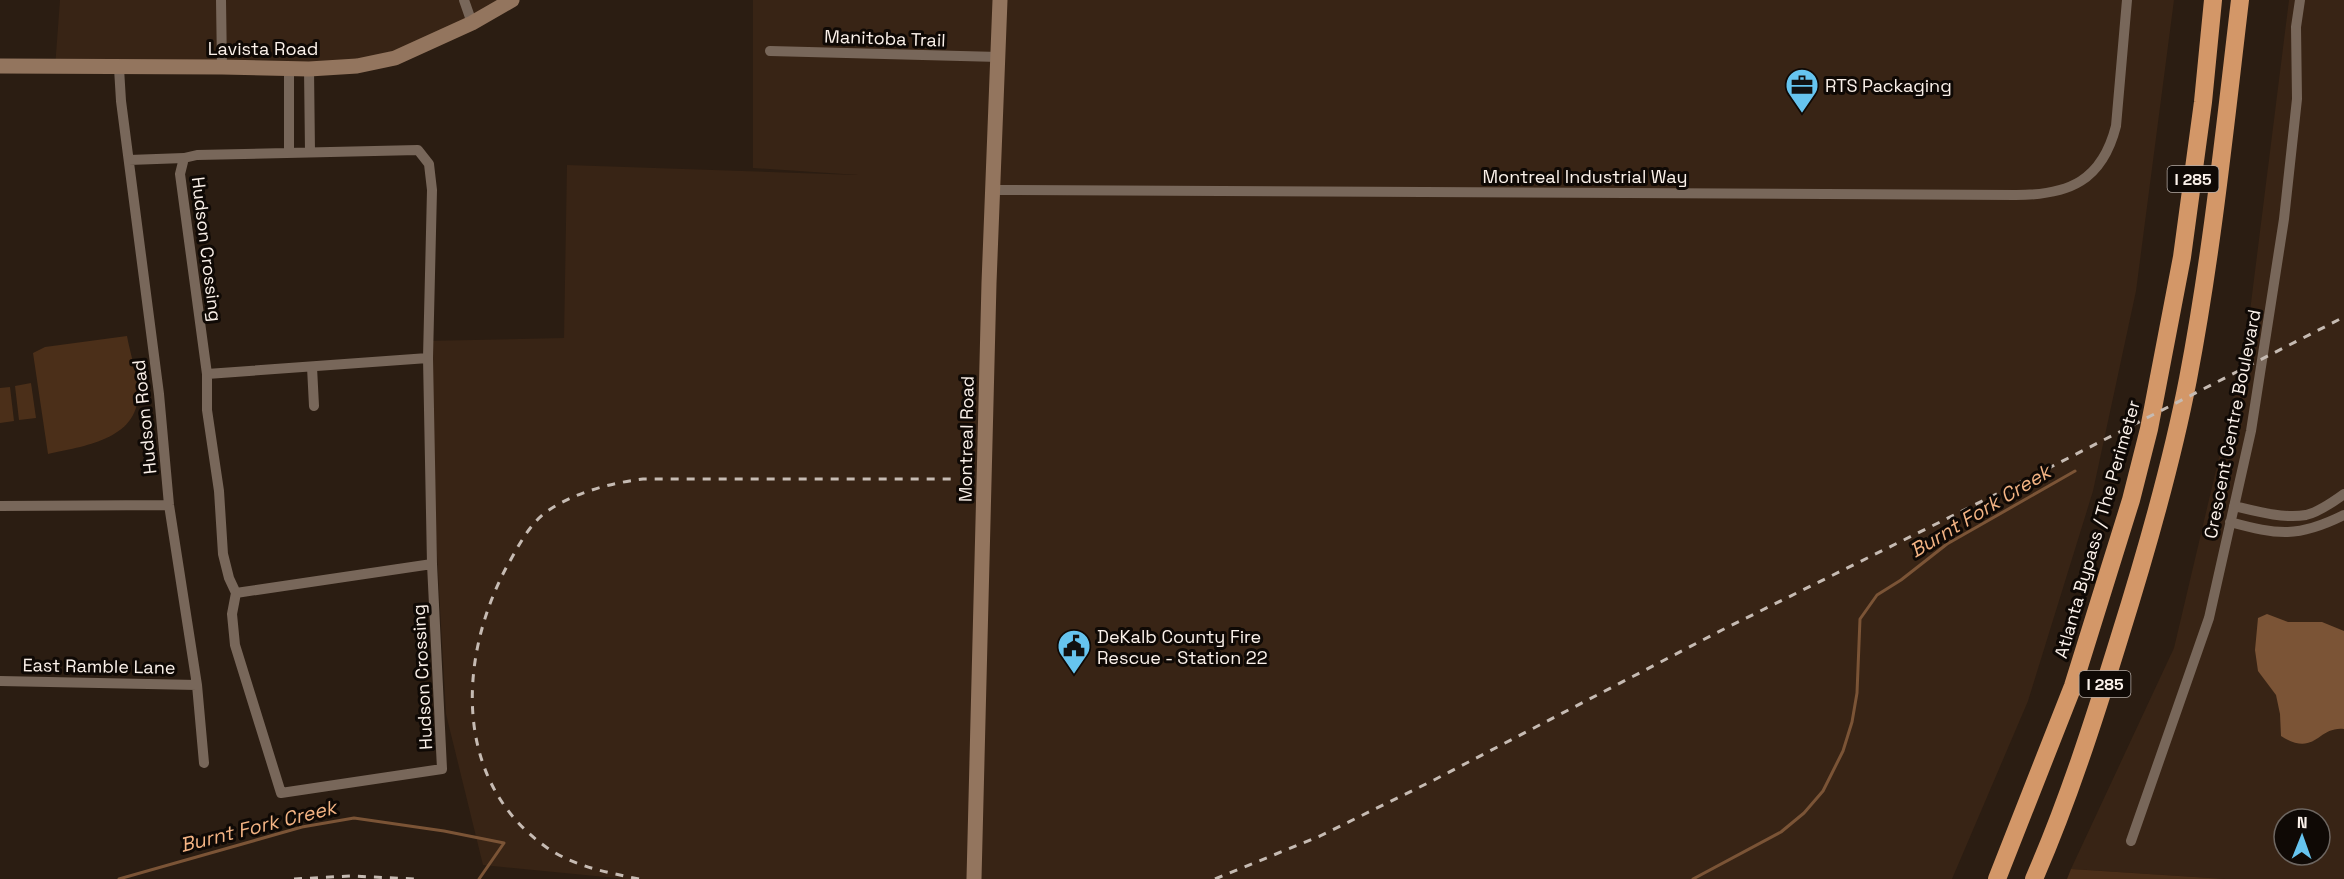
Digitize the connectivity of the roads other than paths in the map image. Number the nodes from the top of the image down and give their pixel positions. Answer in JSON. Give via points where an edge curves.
{"nodes":[{"id":1,"x":221,"y":0,"type":"edge"},
{"id":2,"x":464,"y":0,"type":"edge"},
{"id":3,"x":512,"y":0,"type":"edge"},
{"id":4,"x":1000,"y":0,"type":"edge"},
{"id":5,"x":2127,"y":0,"type":"edge"},
{"id":6,"x":2213,"y":0,"type":"edge"},
{"id":7,"x":2240,"y":0,"type":"edge"},
{"id":8,"x":2300,"y":0,"type":"edge"},
{"id":9,"x":472,"y":23,"type":"junction"},
{"id":10,"x":770,"y":51,"type":"dead end"},
{"id":11,"x":999,"y":57,"type":"junction"},
{"id":12,"x":0,"y":66,"type":"edge"},
{"id":13,"x":222,"y":67,"type":"junction"},
{"id":14,"x":119,"y":68,"type":"junction"},
{"id":15,"x":289,"y":69,"type":"junction"},
{"id":16,"x":309,"y":69,"type":"junction"},
{"id":17,"x":310,"y":152,"type":"junction"},
{"id":18,"x":289,"y":153,"type":"junction"},
{"id":19,"x":184,"y":158,"type":"junction"},
{"id":20,"x":129,"y":160,"type":"junction"},
{"id":21,"x":994,"y":190,"type":"junction"},
{"id":22,"x":428,"y":358,"type":"junction"},
{"id":23,"x":312,"y":367,"type":"junction"},
{"id":24,"x":207,"y":374,"type":"junction"},
{"id":25,"x":314,"y":406,"type":"dead end"},
{"id":26,"x":2344,"y":494,"type":"edge"},
{"id":27,"x":169,"y":505,"type":"junction"},
{"id":28,"x":0,"y":506,"type":"edge"},
{"id":29,"x":2234,"y":506,"type":"junction"},
{"id":30,"x":2344,"y":515,"type":"edge"},
{"id":31,"x":2230,"y":522,"type":"junction"},
{"id":32,"x":432,"y":564,"type":"junction"},
{"id":33,"x":236,"y":593,"type":"junction"},
{"id":34,"x":0,"y":681,"type":"edge"},
{"id":35,"x":197,"y":685,"type":"junction"},
{"id":36,"x":204,"y":763,"type":"dead end"},
{"id":37,"x":2131,"y":841,"type":"dead end"},
{"id":38,"x":974,"y":879,"type":"edge"},
{"id":39,"x":1997,"y":879,"type":"edge"},
{"id":40,"x":2034,"y":879,"type":"edge"}],
"edges":[{"from":1,"to":13,"type":"street"},
{"from":2,"to":9,"type":"street"},
{"from":3,"to":9,"type":"street","name":"Lavista Road"},
{"from":4,"to":11,"type":"street","name":"Montreal Road"},
{"from":5,"to":21,"type":"street","name":"Montreal Industrial Way","via":[[2113,138],[2101,163],[2060,192],[2036,195]]},
{"from":6,"to":39,"type":"highway","name":"Atlanta Bypass / The Perimeter","number":"I 285","via":[[2182,257],[2149,429],[2073,686]]},
{"from":7,"to":40,"type":"highway","number":"I 285","via":[[2204,288],[2164,485],[2097,711],[2060,819]]},
{"from":8,"to":29,"type":"street","name":"Crescent Centre Boulevard","via":[[2296,27],[2297,99],[2284,219],[2251,431]]},
{"from":9,"to":16,"type":"street","name":"Lavista Road","via":[[395,58],[357,66]]},
{"from":10,"to":11,"type":"street","name":"Manitoba Trail"},
{"from":11,"to":21,"type":"street","name":"Montreal Road"},
{"from":12,"to":14,"type":"street","name":"Lavista Road"},
{"from":13,"to":14,"type":"street","name":"Lavista Road"},
{"from":13,"to":15,"type":"street","name":"Lavista Road"},
{"from":14,"to":20,"type":"street","name":"Hudson Road"},
{"from":15,"to":16,"type":"street","name":"Lavista Road"},
{"from":15,"to":18,"type":"street"},
{"from":16,"to":17,"type":"street"},
{"from":17,"to":18,"type":"street","name":"Hudson Crossing"},
{"from":17,"to":22,"type":"street","name":"Hudson Crossing","via":[[418,150],[429,164],[432,190]]},
{"from":18,"to":19,"type":"street","name":"Hudson Crossing"},
{"from":19,"to":20,"type":"street","name":"Hudson Crossing"},
{"from":19,"to":24,"type":"street","name":"Hudson Crossing","via":[[180,174]]},
{"from":20,"to":27,"type":"street","name":"Hudson Road"},
{"from":21,"to":38,"type":"street","name":"Montreal Road"},
{"from":22,"to":23,"type":"street"},
{"from":22,"to":32,"type":"street","name":"Hudson Crossing"},
{"from":23,"to":24,"type":"street"},
{"from":23,"to":25,"type":"street"},
{"from":24,"to":33,"type":"street","name":"Hudson Crossing","via":[[207,410],[223,554]]},
{"from":26,"to":29,"type":"street","via":[[2306,515],[2273,514]]},
{"from":27,"to":28,"type":"street"},
{"from":27,"to":35,"type":"street","name":"Hudson Road"},
{"from":29,"to":31,"type":"street","name":"Crescent Centre Boulevard"},
{"from":30,"to":31,"type":"street","via":[[2294,532],[2270,532]]},
{"from":31,"to":37,"type":"street","name":"Crescent Centre Boulevard","via":[[2209,618]]},
{"from":32,"to":33,"type":"street"},
{"from":32,"to":33,"type":"street","name":"Hudson Crossing","via":[[442,769],[281,792],[235,645],[232,614]]},
{"from":34,"to":35,"type":"street","name":"East Ramble Lane"},
{"from":35,"to":36,"type":"street","name":"Hudson Road"}]}
